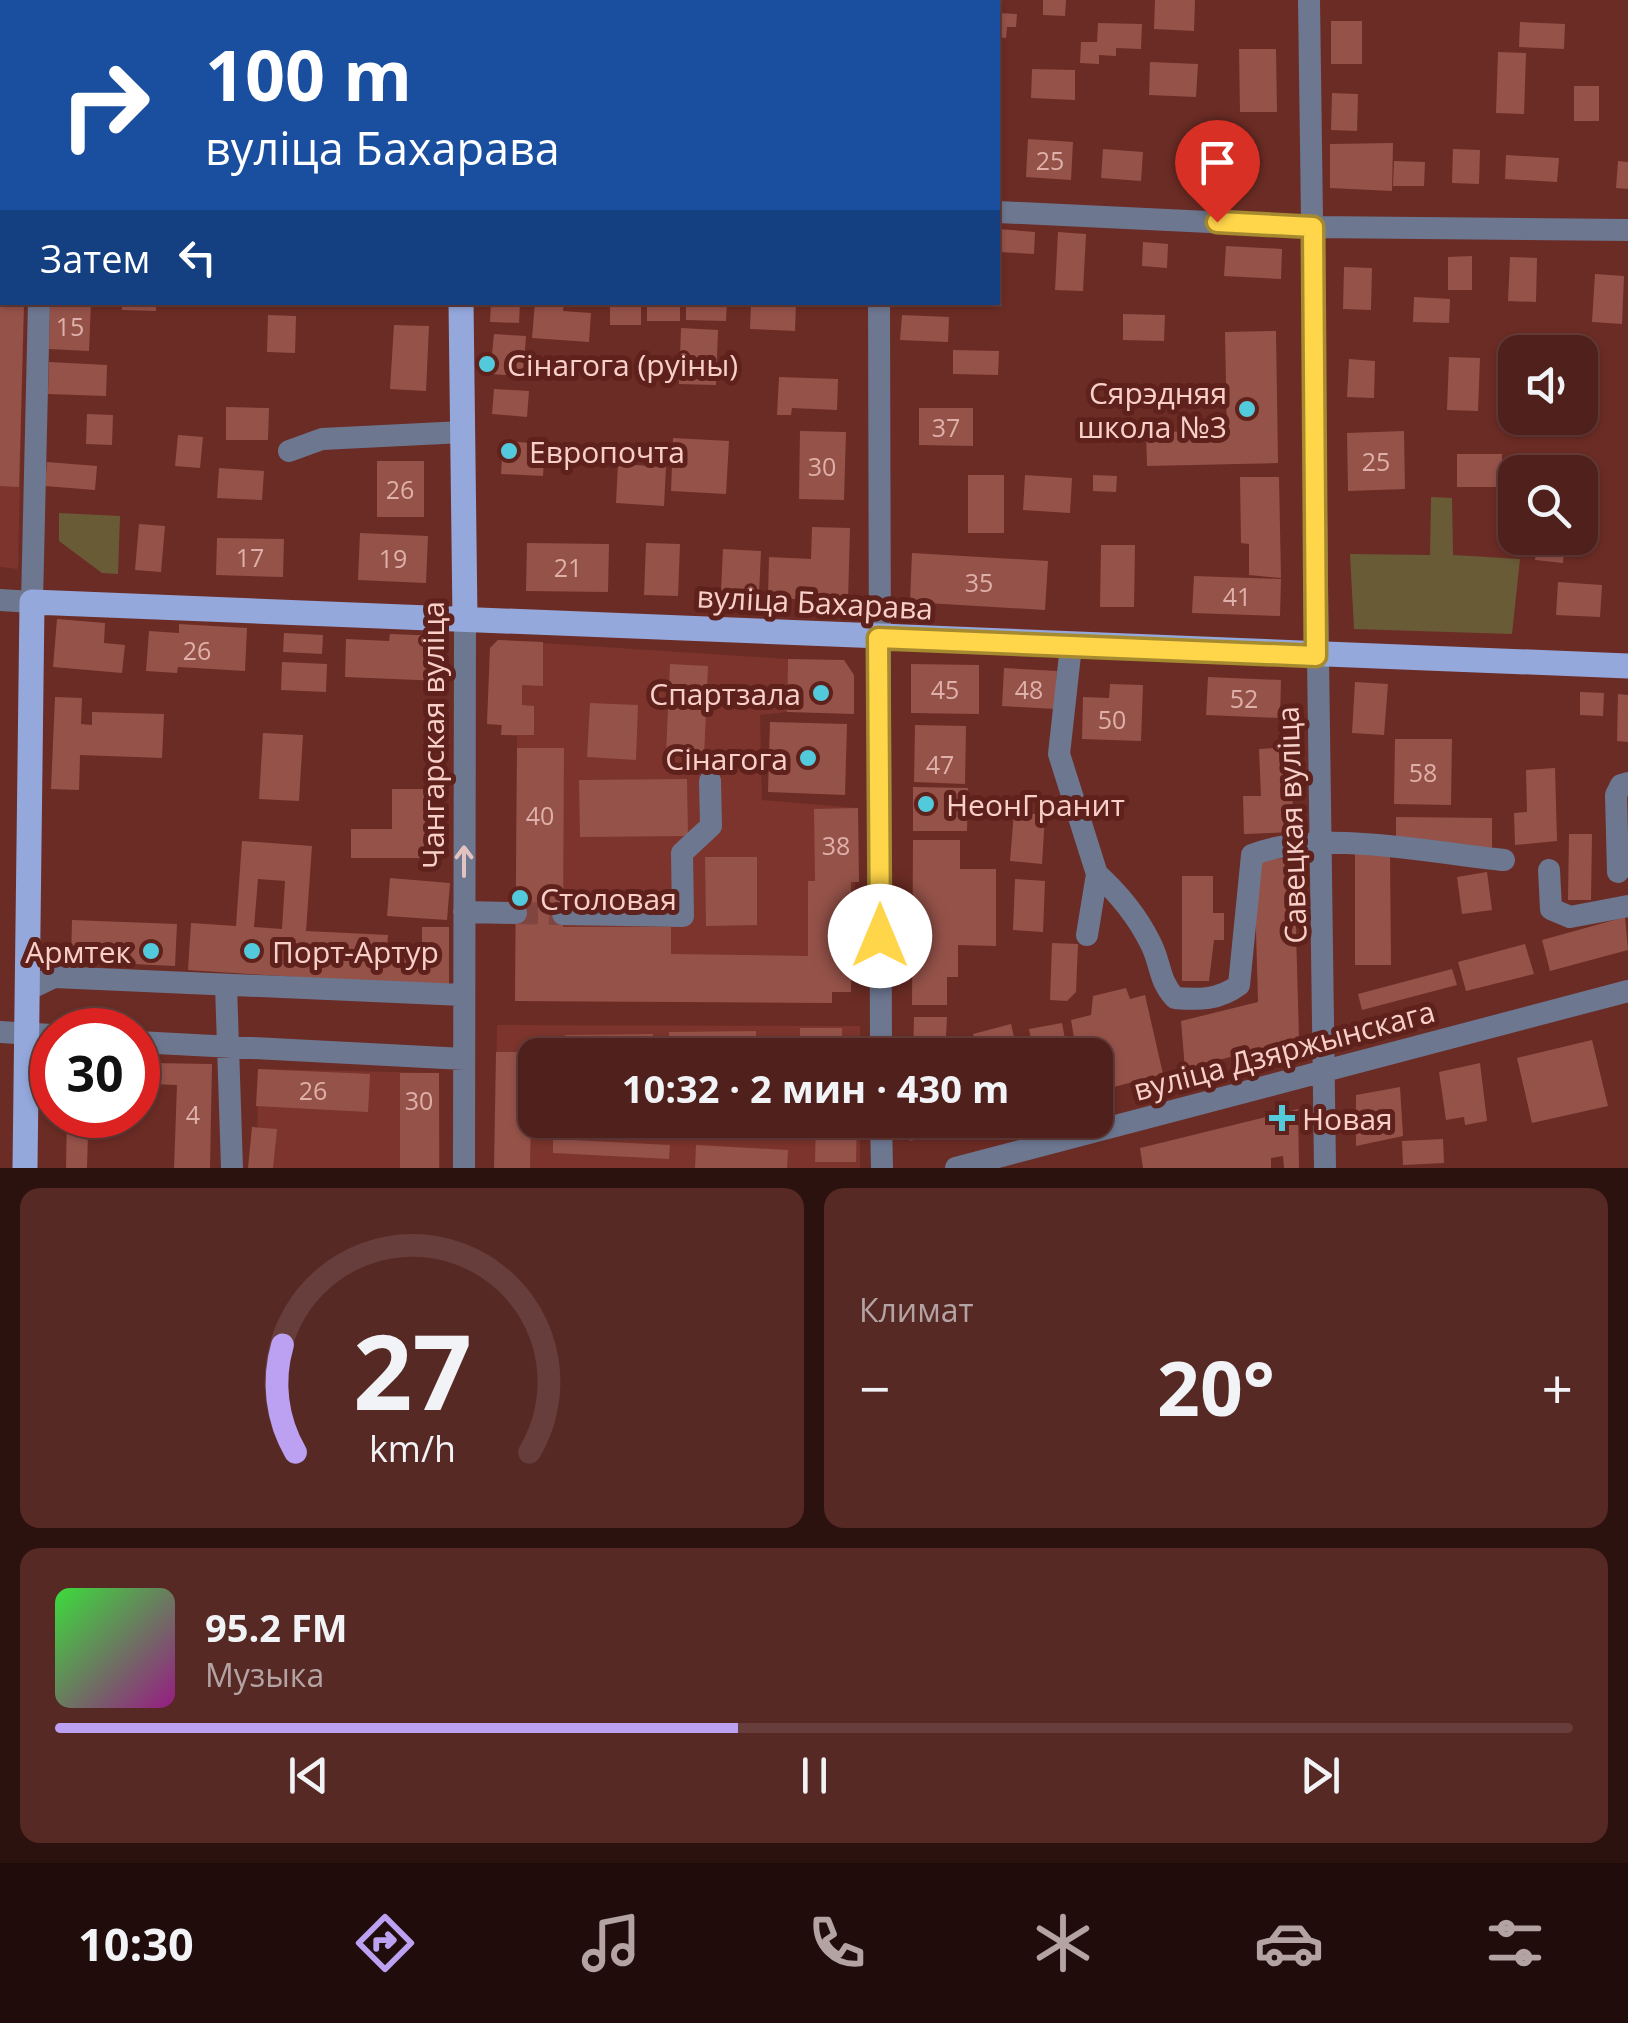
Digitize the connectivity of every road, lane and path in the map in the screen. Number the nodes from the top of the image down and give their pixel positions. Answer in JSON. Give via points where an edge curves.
{"nodes":[{"id":1,"x":1309,"y":0,"type":"edge"},
{"id":2,"x":1000,"y":212,"type":"edge"},
{"id":3,"x":1313,"y":227,"type":"junction"},
{"id":4,"x":1628,"y":230,"type":"edge"},
{"id":5,"x":39,"y":305,"type":"edge"},
{"id":6,"x":461,"y":305,"type":"edge"},
{"id":7,"x":879,"y":305,"type":"edge"},
{"id":8,"x":462,"y":432,"type":"junction"},
{"id":9,"x":288,"y":451,"type":"dead end"},
{"id":10,"x":0,"y":600,"type":"edge"},
{"id":11,"x":32,"y":602,"type":"junction"},
{"id":12,"x":466,"y":619,"type":"junction"},
{"id":13,"x":878,"y":638,"type":"junction"},
{"id":14,"x":1071,"y":646,"type":"junction"},
{"id":15,"x":1316,"y":656,"type":"junction"},
{"id":16,"x":1628,"y":666,"type":"edge"},
{"id":17,"x":710,"y":781,"type":"dead end"},
{"id":18,"x":1628,"y":783,"type":"edge"},
{"id":19,"x":1324,"y":844,"type":"junction"},
{"id":20,"x":1504,"y":860,"type":"dead end"},
{"id":21,"x":1548,"y":870,"type":"dead end"},
{"id":22,"x":1618,"y":872,"type":"dead end"},
{"id":23,"x":1097,"y":874,"type":"junction"},
{"id":24,"x":1628,"y":906,"type":"edge"},
{"id":25,"x":464,"y":912,"type":"junction"},
{"id":26,"x":516,"y":913,"type":"tunnel mouth"},
{"id":27,"x":563,"y":914,"type":"tunnel mouth"},
{"id":28,"x":1087,"y":935,"type":"dead end"},
{"id":29,"x":226,"y":984,"type":"junction"},
{"id":30,"x":29,"y":989,"type":"junction"},
{"id":31,"x":1628,"y":991,"type":"edge"},
{"id":32,"x":463,"y":995,"type":"junction"},
{"id":33,"x":34,"y":1008,"type":"edge"},
{"id":34,"x":0,"y":1032,"type":"edge"},
{"id":35,"x":30,"y":1034,"type":"edge"},
{"id":36,"x":881,"y":1038,"type":"edge"},
{"id":37,"x":160,"y":1043,"type":"edge"},
{"id":38,"x":229,"y":1048,"type":"junction"},
{"id":39,"x":464,"y":1059,"type":"junction"},
{"id":40,"x":1326,"y":1070,"type":"junction"},
{"id":41,"x":30,"y":1123,"type":"edge"},
{"id":42,"x":882,"y":1138,"type":"edge"},
{"id":43,"x":25,"y":1168,"type":"edge"},
{"id":44,"x":232,"y":1168,"type":"edge"},
{"id":45,"x":464,"y":1168,"type":"edge"},
{"id":46,"x":882,"y":1168,"type":"edge"},
{"id":47,"x":956,"y":1168,"type":"edge"},
{"id":48,"x":1326,"y":1168,"type":"edge"}],
"edges":[{"from":1,"to":3,"type":"street","name":"Савецкая вуліца"},
{"from":2,"to":3,"type":"street"},
{"from":3,"to":4,"type":"street"},
{"from":3,"to":15,"type":"street","name":"Савецкая вуліца"},
{"from":5,"to":11,"type":"street"},
{"from":6,"to":8,"type":"main road","name":"Чангарская вуліца"},
{"from":7,"to":13,"type":"street"},
{"from":8,"to":9,"type":"street","via":[[322,440]]},
{"from":8,"to":12,"type":"main road","name":"Чангарская вуліца"},
{"from":10,"to":11,"type":"street","name":"вуліца Бахарава"},
{"from":11,"to":12,"type":"main road","name":"вуліца Бахарава"},
{"from":11,"to":30,"type":"main road"},
{"from":12,"to":13,"type":"main road","name":"вуліца Бахарава"},
{"from":25,"to":12,"type":"street","name":"Чангарская вуліца","one_way":true},
{"from":13,"to":14,"type":"main road","name":"вуліца Бахарава"},
{"from":13,"to":36,"type":"street"},
{"from":14,"to":15,"type":"main road","name":"вуліца Бахарава"},
{"from":14,"to":23,"type":"street","via":[[1059,754]]},
{"from":15,"to":16,"type":"main road","name":"вуліца Бахарава"},
{"from":15,"to":19,"type":"street","name":"Савецкая вуліца"},
{"from":17,"to":27,"type":"street","via":[[711,826],[682,853],[683,916]]},
{"from":18,"to":22,"type":"street","via":[[1616,795]]},
{"from":19,"to":20,"type":"street"},
{"from":19,"to":23,"type":"street","via":[[1252,855],[1238,985],[1226,995],[1196,1000],[1175,998],[1162,984],[1152,945],[1119,894]]},
{"from":19,"to":40,"type":"street","name":"Савецкая вуліца"},
{"from":21,"to":24,"type":"street","via":[[1551,909],[1570,917]]},
{"from":23,"to":28,"type":"street"},
{"from":25,"to":26,"type":"street"},
{"from":25,"to":32,"type":"street","name":"Чангарская вуліца"},
{"from":29,"to":30,"type":"street","via":[[54,977]]},
{"from":29,"to":32,"type":"street"},
{"from":29,"to":38,"type":"street"},
{"from":30,"to":33,"type":"main road"},
{"from":31,"to":40,"type":"street","name":"вуліца Дзяржынскага"},
{"from":32,"to":39,"type":"street","name":"Чангарская вуліца"},
{"from":34,"to":35,"type":"street"},
{"from":37,"to":38,"type":"street"},
{"from":38,"to":39,"type":"street"},
{"from":38,"to":44,"type":"street"},
{"from":39,"to":45,"type":"street","name":"Чангарская вуліца"},
{"from":40,"to":47,"type":"street","name":"вуліца Дзяржынскага"},
{"from":40,"to":48,"type":"street","name":"Савецкая вуліца"},
{"from":41,"to":43,"type":"main road"},
{"from":42,"to":46,"type":"street"}]}
